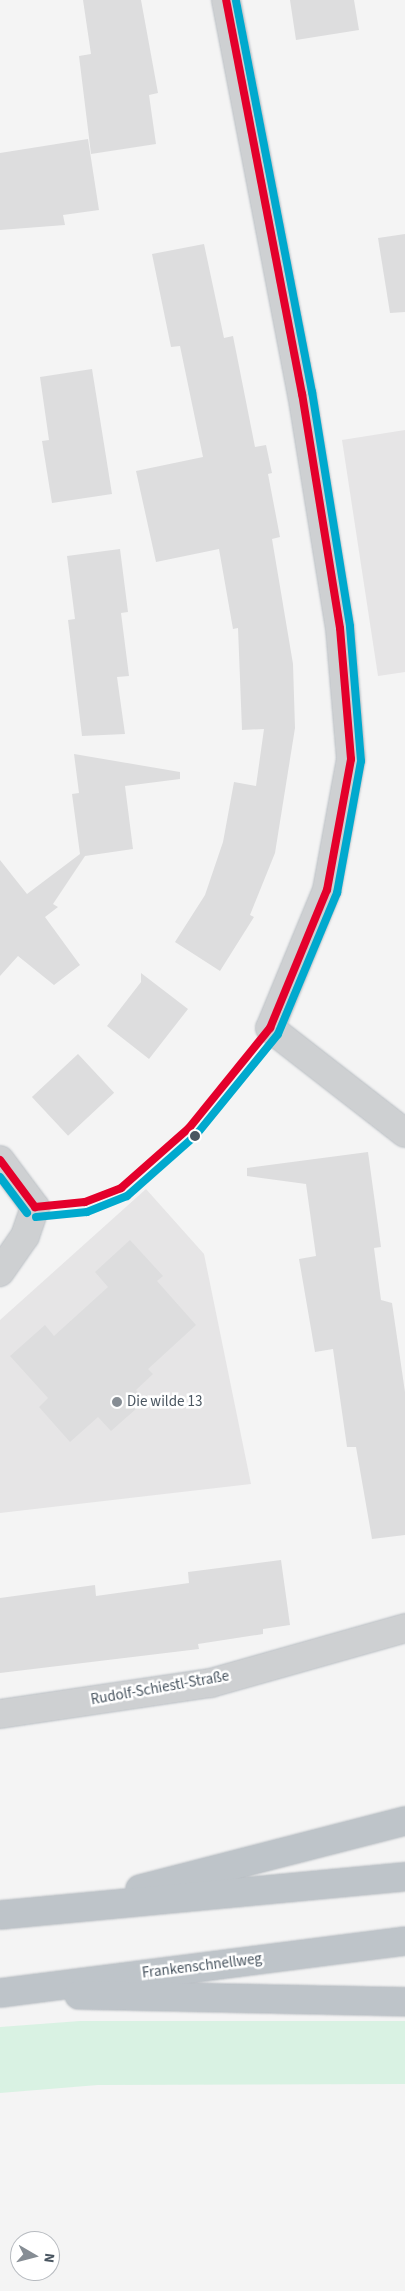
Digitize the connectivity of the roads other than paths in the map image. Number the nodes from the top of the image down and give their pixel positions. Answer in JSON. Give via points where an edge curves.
{"nodes":[{"id":1,"x":226,"y":0,"type":"edge"},
{"id":2,"x":405,"y":1133,"type":"edge"},
{"id":3,"x":0,"y":1160,"type":"edge"},
{"id":4,"x":0,"y":1272,"type":"edge"},
{"id":5,"x":405,"y":1628,"type":"edge"},
{"id":6,"x":0,"y":1714,"type":"edge"},
{"id":7,"x":405,"y":1821,"type":"edge"},
{"id":8,"x":405,"y":1877,"type":"edge"},
{"id":9,"x":78,"y":1905,"type":"junction"},
{"id":10,"x":0,"y":1915,"type":"edge"},
{"id":11,"x":405,"y":1941,"type":"edge"},
{"id":12,"x":0,"y":1993,"type":"edge"},
{"id":13,"x":405,"y":2002,"type":"edge"}],
"edges":[{"from":1,"to":2,"type":"street","via":[[304,403],[340,628],[351,760],[327,890],[270,1028]]},
{"from":3,"to":4,"type":"street","via":[[36,1207],[25,1236]]},
{"from":5,"to":6,"type":"street","name":"Rudolf-Schiestl-Straße","via":[[210,1683]]},
{"from":7,"to":9,"type":"highway"},
{"from":8,"to":9,"type":"highway"},
{"from":9,"to":10,"type":"highway"},
{"from":11,"to":12,"type":"highway","name":"Frankenschnellweg"},
{"from":12,"to":13,"type":"highway"}]}
